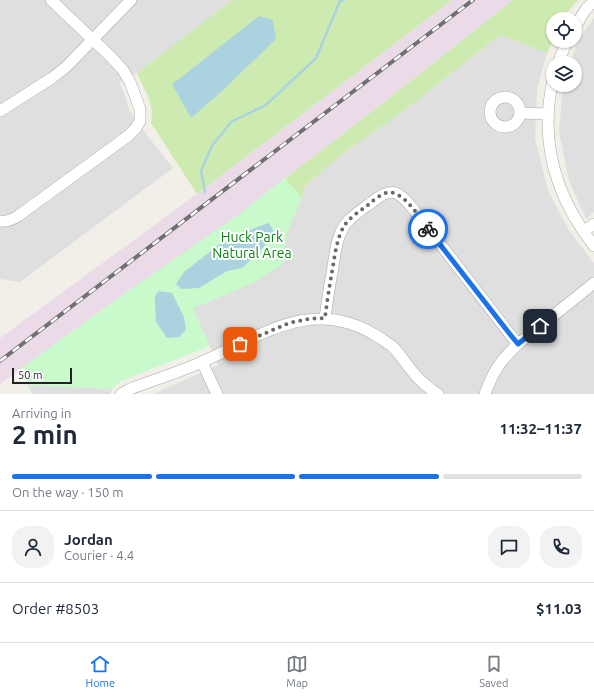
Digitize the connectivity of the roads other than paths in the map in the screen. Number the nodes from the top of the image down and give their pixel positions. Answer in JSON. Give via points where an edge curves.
{"nodes":[{"id":1,"x":50,"y":0,"type":"edge"},
{"id":2,"x":131,"y":0,"type":"edge"},
{"id":3,"x":594,"y":1,"type":"edge"},
{"id":4,"x":582,"y":16,"type":"edge"},
{"id":5,"x":93,"y":40,"type":"junction"},
{"id":6,"x":551,"y":92,"type":"edge"},
{"id":7,"x":0,"y":111,"type":"edge"},
{"id":8,"x":520,"y":113,"type":"dead end"},
{"id":9,"x":548,"y":114,"type":"junction"},
{"id":10,"x":0,"y":221,"type":"edge"},
{"id":11,"x":594,"y":224,"type":"edge"},
{"id":12,"x":584,"y":231,"type":"junction"},
{"id":13,"x":594,"y":246,"type":"edge"},
{"id":14,"x":594,"y":283,"type":"edge"},
{"id":15,"x":325,"y":318,"type":"junction"},
{"id":16,"x":518,"y":344,"type":"junction"},
{"id":17,"x":202,"y":362,"type":"junction"},
{"id":18,"x":121,"y":394,"type":"edge"},
{"id":19,"x":217,"y":394,"type":"edge"},
{"id":20,"x":438,"y":394,"type":"edge"},
{"id":21,"x":485,"y":394,"type":"edge"}],
"edges":[{"from":1,"to":5,"type":"street"},
{"from":2,"to":5,"type":"street"},
{"from":3,"to":4,"type":"street"},
{"from":5,"to":7,"type":"street","via":[[52,78]]},
{"from":5,"to":10,"type":"street","via":[[123,70],[130,82],[140,109],[140,121],[128,136],[18,216],[12,220]]},
{"from":6,"to":9,"type":"street"},
{"from":8,"to":9,"type":"street"},
{"from":9,"to":12,"type":"street","via":[[551,158],[556,178],[572,214]]},
{"from":11,"to":12,"type":"street"},
{"from":12,"to":13,"type":"street"},
{"from":14,"to":16,"type":"street"},
{"from":15,"to":16,"type":"street","via":[[335,255],[343,228],[348,220],[379,196],[393,192],[414,210]]},
{"from":15,"to":17,"type":"street","via":[[289,323]]},
{"from":15,"to":20,"type":"street","via":[[342,320],[378,336],[392,346],[418,378]]},
{"from":16,"to":21,"type":"street","via":[[495,370]]},
{"from":17,"to":18,"type":"street"},
{"from":17,"to":19,"type":"street"}]}
